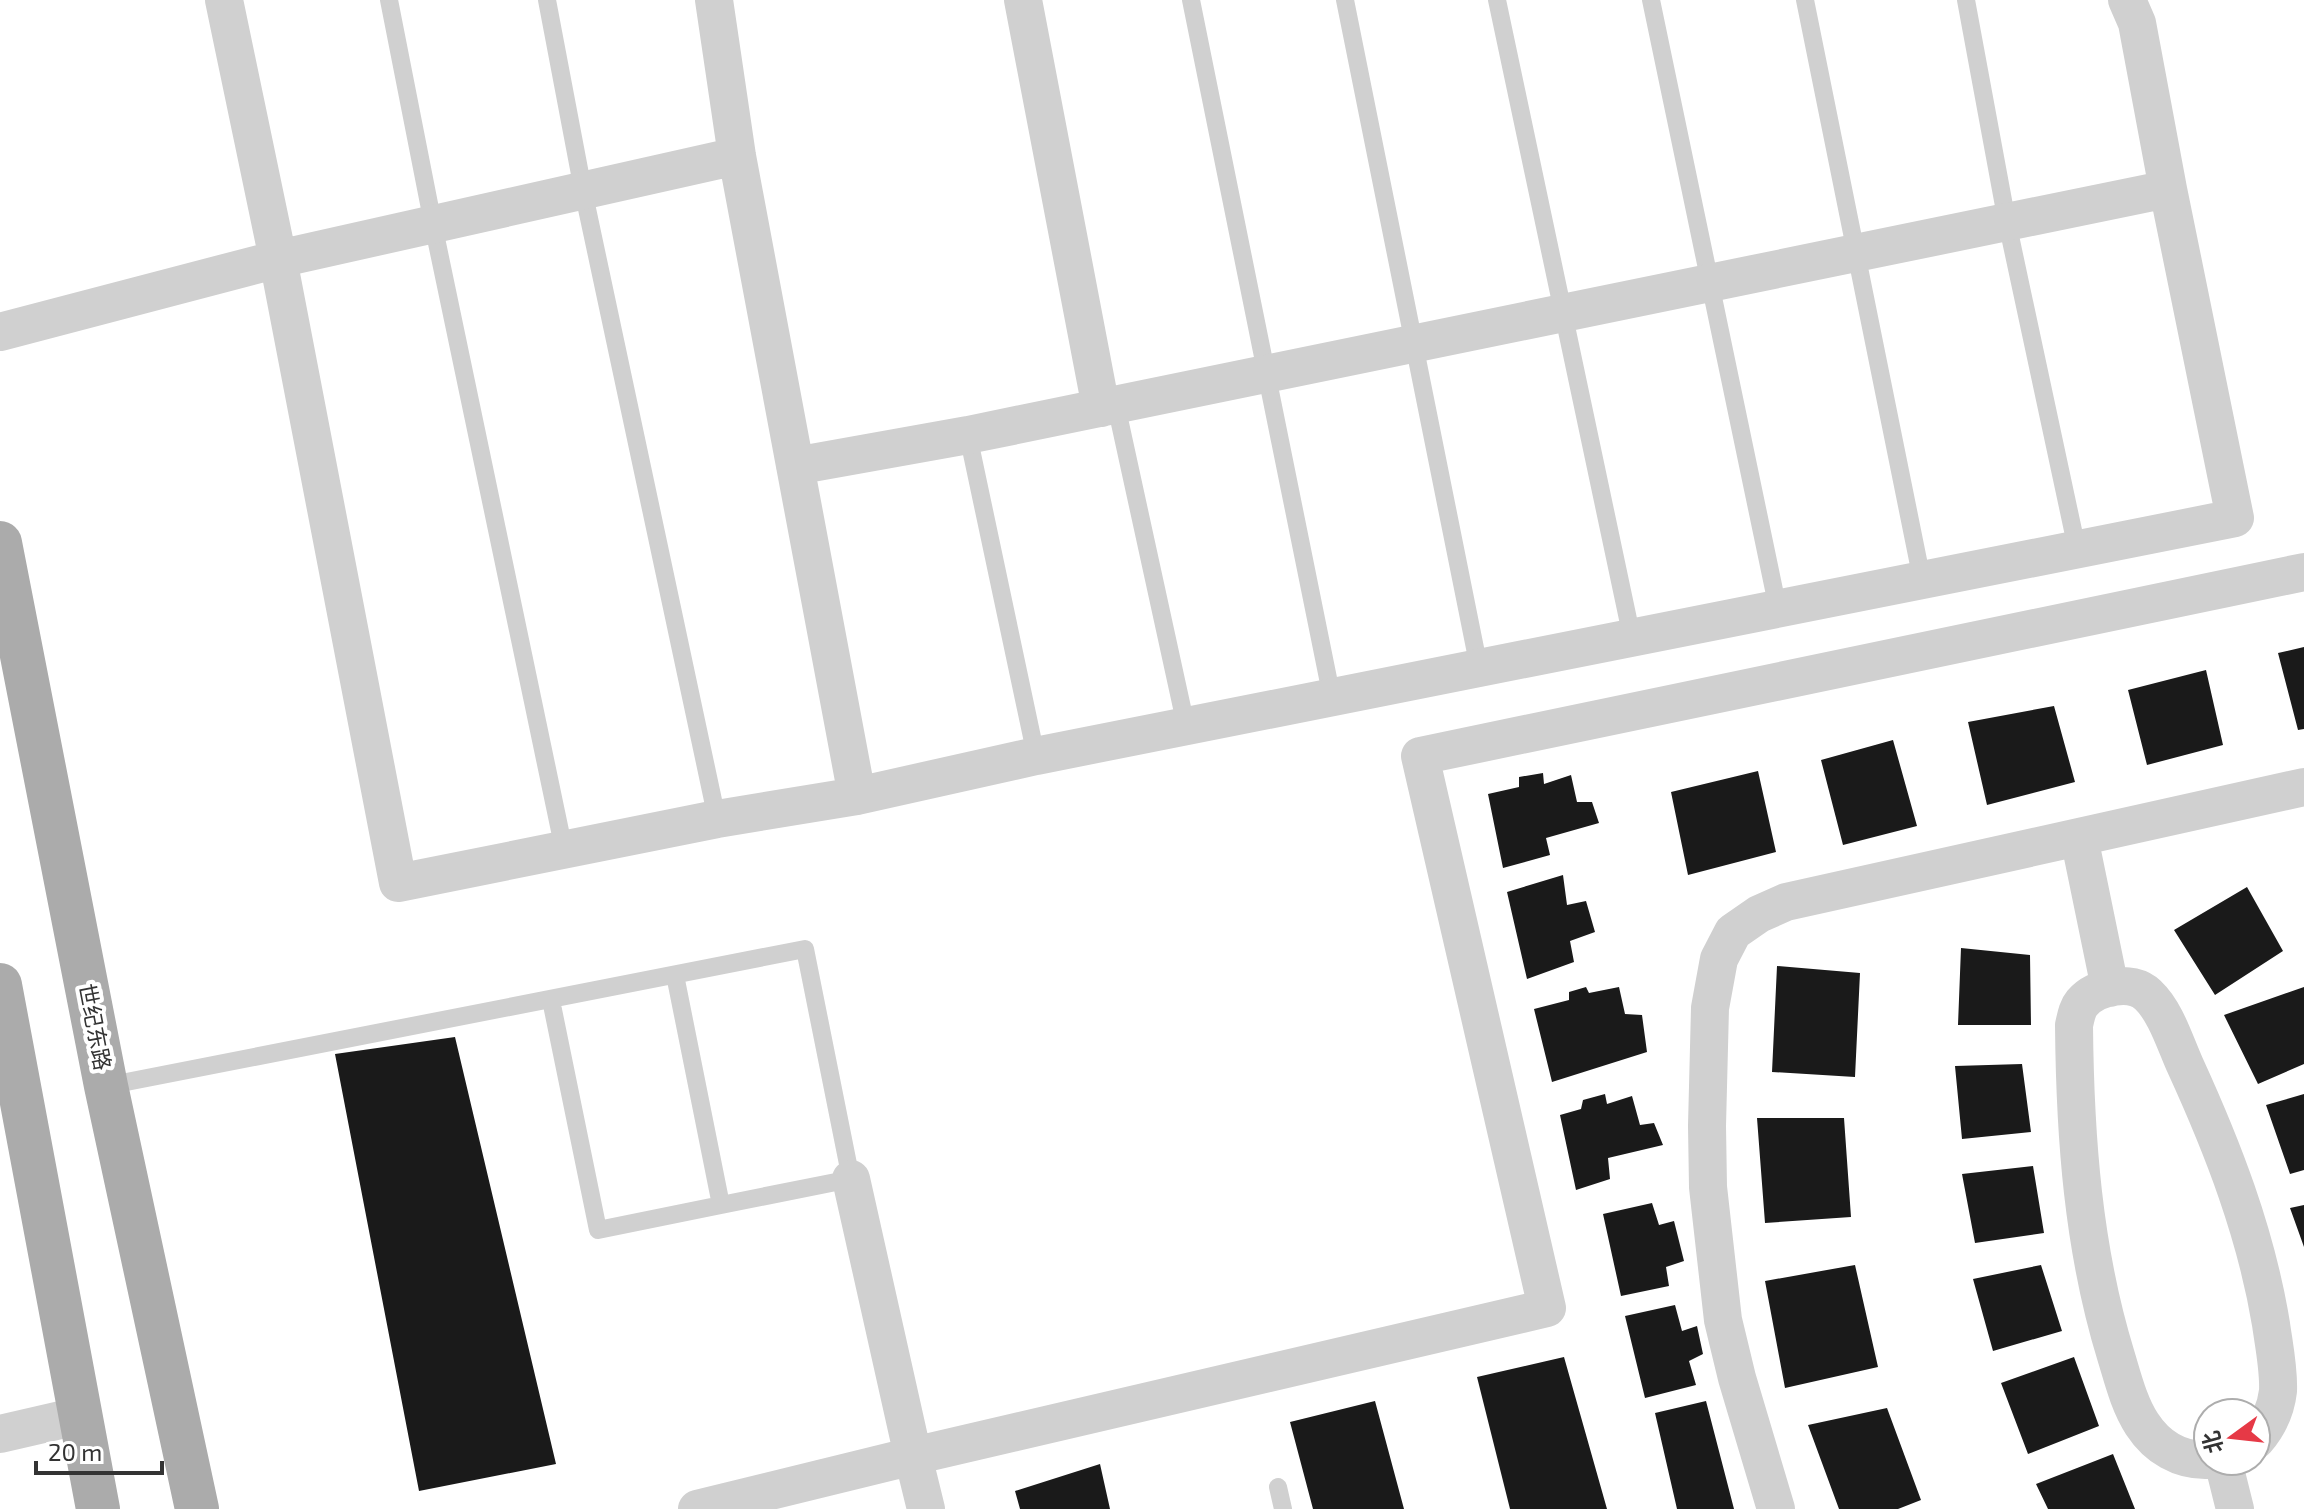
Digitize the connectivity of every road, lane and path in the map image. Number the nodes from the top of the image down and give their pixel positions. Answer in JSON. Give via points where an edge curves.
{"nodes":[{"id":1,"x":224,"y":0,"type":"edge"},
{"id":2,"x":389,"y":0,"type":"edge"},
{"id":3,"x":547,"y":0,"type":"edge"},
{"id":4,"x":714,"y":0,"type":"edge"},
{"id":5,"x":1191,"y":0,"type":"edge"},
{"id":6,"x":1345,"y":0,"type":"edge"},
{"id":7,"x":1497,"y":0,"type":"edge"},
{"id":8,"x":1651,"y":0,"type":"edge"},
{"id":9,"x":1805,"y":0,"type":"edge"},
{"id":10,"x":1966,"y":0,"type":"edge"},
{"id":11,"x":2127,"y":0,"type":"edge"},
{"id":12,"x":1031,"y":7,"type":"edge"},
{"id":13,"x":737,"y":156,"type":"junction"},
{"id":14,"x":2168,"y":189,"type":"junction"},
{"id":15,"x":583,"y":190,"type":"junction"},
{"id":16,"x":2007,"y":222,"type":"junction"},
{"id":17,"x":433,"y":224,"type":"junction"},
{"id":18,"x":1854,"y":253,"type":"junction"},
{"id":19,"x":278,"y":259,"type":"junction"},
{"id":20,"x":1710,"y":283,"type":"junction"},
{"id":21,"x":1563,"y":313,"type":"junction"},
{"id":22,"x":0,"y":332,"type":"edge"},
{"id":23,"x":1414,"y":344,"type":"junction"},
{"id":24,"x":1267,"y":374,"type":"junction"},
{"id":25,"x":1108,"y":407,"type":"junction"},
{"id":26,"x":968,"y":435,"type":"junction"},
{"id":27,"x":795,"y":466,"type":"junction"},
{"id":28,"x":0,"y":543,"type":"edge"},
{"id":29,"x":2077,"y":549,"type":"junction"},
{"id":30,"x":2304,"y":572,"type":"edge"},
{"id":31,"x":1922,"y":580,"type":"junction"},
{"id":32,"x":1778,"y":609,"type":"junction"},
{"id":33,"x":1632,"y":638,"type":"junction"},
{"id":34,"x":1479,"y":668,"type":"junction"},
{"id":35,"x":1332,"y":698,"type":"junction"},
{"id":36,"x":1186,"y":726,"type":"junction"},
{"id":37,"x":1036,"y":756,"type":"junction"},
{"id":38,"x":2304,"y":787,"type":"edge"},
{"id":39,"x":857,"y":796,"type":"junction"},
{"id":40,"x":717,"y":819,"type":"junction"},
{"id":41,"x":2079,"y":837,"type":"junction"},
{"id":42,"x":564,"y":850,"type":"junction"},
{"id":43,"x":675,"y":975,"type":"junction"},
{"id":44,"x":0,"y":985,"type":"edge"},
{"id":45,"x":2110,"y":988,"type":"junction"},
{"id":46,"x":551,"y":1000,"type":"junction"},
{"id":47,"x":106,"y":1086,"type":"junction"},
{"id":48,"x":851,"y":1179,"type":"junction"},
{"id":49,"x":721,"y":1205,"type":"junction"},
{"id":50,"x":2272,"y":1414,"type":"edge"},
{"id":51,"x":78,"y":1416,"type":"junction"},
{"id":52,"x":0,"y":1434,"type":"edge"},
{"id":53,"x":913,"y":1456,"type":"junction"},
{"id":54,"x":2192,"y":1459,"type":"edge"},
{"id":55,"x":2227,"y":1477,"type":"edge"},
{"id":56,"x":1278,"y":1487,"type":"dead end"},
{"id":57,"x":98,"y":1509,"type":"edge"},
{"id":58,"x":197,"y":1509,"type":"edge"},
{"id":59,"x":697,"y":1509,"type":"edge"},
{"id":60,"x":926,"y":1509,"type":"edge"},
{"id":61,"x":1283,"y":1509,"type":"edge"},
{"id":62,"x":1776,"y":1509,"type":"edge"},
{"id":63,"x":2235,"y":1509,"type":"edge"}],
"edges":[{"from":1,"to":19,"type":"street"},
{"from":2,"to":17,"type":"lane"},
{"from":3,"to":15,"type":"lane"},
{"from":4,"to":13,"type":"street"},
{"from":5,"to":24,"type":"lane"},
{"from":6,"to":23,"type":"lane"},
{"from":7,"to":21,"type":"lane"},
{"from":8,"to":20,"type":"lane"},
{"from":9,"to":18,"type":"lane"},
{"from":10,"to":16,"type":"lane"},
{"from":11,"to":14,"type":"street","via":[[2137,23]]},
{"from":12,"to":25,"type":"street"},
{"from":13,"to":15,"type":"street"},
{"from":13,"to":27,"type":"street"},
{"from":14,"to":16,"type":"street"},
{"from":14,"to":29,"type":"street","via":[[2235,518]]},
{"from":15,"to":17,"type":"street"},
{"from":15,"to":40,"type":"lane"},
{"from":16,"to":18,"type":"street"},
{"from":16,"to":29,"type":"lane"},
{"from":17,"to":19,"type":"street"},
{"from":17,"to":42,"type":"lane"},
{"from":18,"to":20,"type":"street"},
{"from":18,"to":31,"type":"lane"},
{"from":19,"to":22,"type":"street"},
{"from":19,"to":42,"type":"street","via":[[398,883]]},
{"from":20,"to":21,"type":"street"},
{"from":20,"to":32,"type":"lane"},
{"from":21,"to":23,"type":"street"},
{"from":21,"to":33,"type":"lane"},
{"from":23,"to":24,"type":"street"},
{"from":23,"to":34,"type":"lane"},
{"from":24,"to":25,"type":"street"},
{"from":24,"to":35,"type":"lane"},
{"from":25,"to":26,"type":"street"},
{"from":25,"to":36,"type":"lane"},
{"from":26,"to":27,"type":"street"},
{"from":26,"to":37,"type":"lane"},
{"from":27,"to":39,"type":"street"},
{"from":28,"to":47,"type":"main road","name":"世纪东路"},
{"from":29,"to":31,"type":"street"},
{"from":30,"to":53,"type":"street","via":[[1420,756],[1547,1308]]},
{"from":31,"to":32,"type":"street"},
{"from":32,"to":33,"type":"street"},
{"from":33,"to":34,"type":"street"},
{"from":34,"to":35,"type":"street"},
{"from":35,"to":36,"type":"street"},
{"from":36,"to":37,"type":"street"},
{"from":37,"to":39,"type":"street"},
{"from":38,"to":41,"type":"street"},
{"from":39,"to":40,"type":"street"},
{"from":40,"to":42,"type":"street"},
{"from":41,"to":45,"type":"street"},
{"from":41,"to":62,"type":"street","via":[[1786,902],[1743,925],[1725,944],[1710,1008],[1708,1187],[1723,1320]]},
{"from":43,"to":46,"type":"lane"},
{"from":43,"to":48,"type":"lane","via":[[805,949]]},
{"from":43,"to":49,"type":"lane"},
{"from":44,"to":51,"type":"main road"},
{"from":45,"to":50,"type":"street","via":[[2138,987],[2156,1004],[2217,1134],[2257,1253],[2277,1366]]},
{"from":45,"to":54,"type":"street","via":[[2083,1001],[2074,1025],[2080,1168],[2098,1293],[2143,1424],[2169,1451]]},
{"from":46,"to":47,"type":"lane"},
{"from":46,"to":49,"type":"lane","via":[[598,1230]]},
{"from":47,"to":58,"type":"main road","name":"世纪东路"},
{"from":48,"to":49,"type":"lane"},
{"from":48,"to":53,"type":"street"},
{"from":51,"to":52,"type":"street"},
{"from":51,"to":57,"type":"main road"},
{"from":53,"to":59,"type":"street"},
{"from":53,"to":60,"type":"street"},
{"from":55,"to":63,"type":"street"},
{"from":56,"to":61,"type":"lane"}]}
